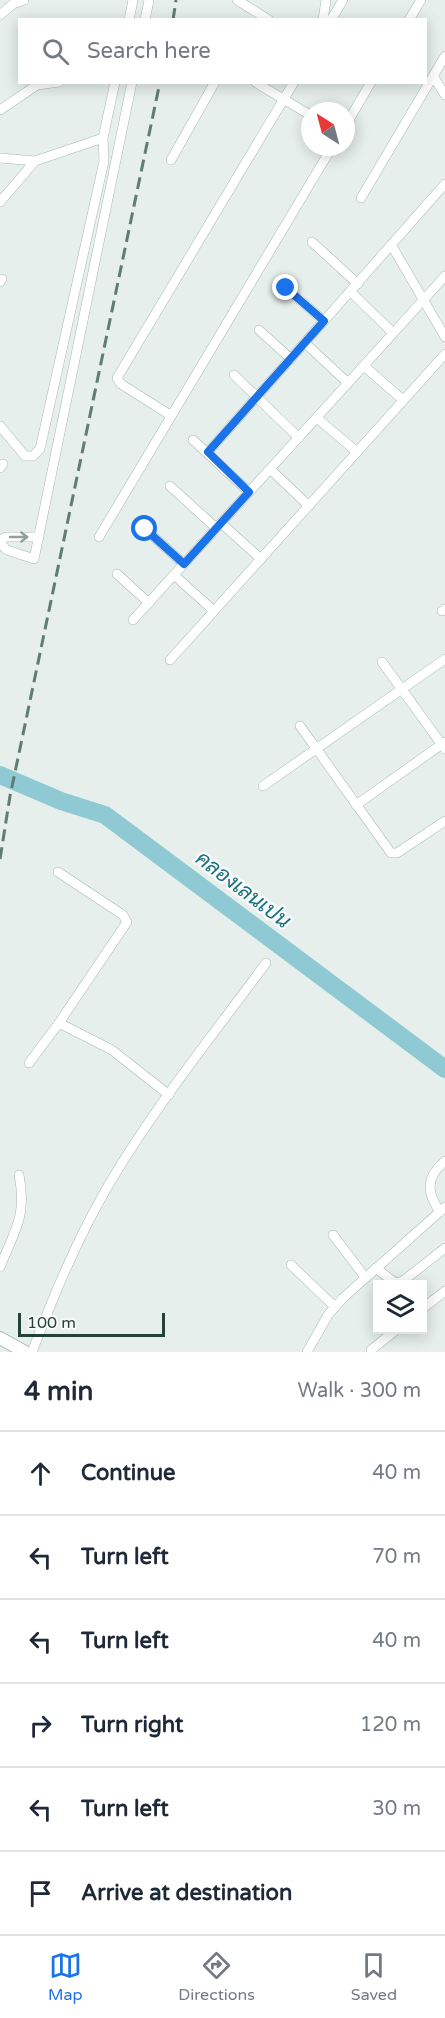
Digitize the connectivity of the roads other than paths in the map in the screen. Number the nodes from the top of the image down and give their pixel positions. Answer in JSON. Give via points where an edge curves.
{"nodes":[{"id":1,"x":24,"y":0,"type":"edge"},
{"id":2,"x":133,"y":0,"type":"edge"},
{"id":3,"x":149,"y":0,"type":"edge"},
{"id":4,"x":237,"y":0,"type":"edge"},
{"id":5,"x":326,"y":0,"type":"edge"},
{"id":6,"x":343,"y":0,"type":"edge"},
{"id":7,"x":421,"y":0,"type":"edge"},
{"id":8,"x":0,"y":15,"type":"edge"},
{"id":9,"x":129,"y":18,"type":"edge"},
{"id":10,"x":145,"y":18,"type":"edge"},
{"id":11,"x":266,"y":18,"type":"edge"},
{"id":12,"x":323,"y":18,"type":"edge"},
{"id":13,"x":332,"y":18,"type":"edge"},
{"id":14,"x":410,"y":18,"type":"edge"},
{"id":15,"x":445,"y":56,"type":"edge"},
{"id":16,"x":433,"y":76,"type":"junction"},
{"id":17,"x":44,"y":84,"type":"edge"},
{"id":18,"x":115,"y":84,"type":"edge"},
{"id":19,"x":132,"y":84,"type":"edge"},
{"id":20,"x":214,"y":84,"type":"edge"},
{"id":21,"x":258,"y":84,"type":"edge"},
{"id":22,"x":293,"y":84,"type":"edge"},
{"id":23,"x":370,"y":84,"type":"edge"},
{"id":24,"x":445,"y":94,"type":"edge"},
{"id":25,"x":284,"y":99,"type":"junction"},
{"id":26,"x":301,"y":109,"type":"edge"},
{"id":27,"x":355,"y":109,"type":"edge"},
{"id":28,"x":0,"y":110,"type":"edge"},
{"id":29,"x":103,"y":138,"type":"junction"},
{"id":30,"x":327,"y":156,"type":"edge"},
{"id":31,"x":0,"y":158,"type":"edge"},
{"id":32,"x":171,"y":160,"type":"dead end"},
{"id":33,"x":35,"y":161,"type":"junction"},
{"id":34,"x":445,"y":184,"type":"edge"},
{"id":35,"x":361,"y":198,"type":"dead end"},
{"id":36,"x":0,"y":202,"type":"edge"},
{"id":37,"x":312,"y":242,"type":"dead end"},
{"id":38,"x":392,"y":246,"type":"junction"},
{"id":39,"x":445,"y":276,"type":"edge"},
{"id":40,"x":358,"y":284,"type":"junction"},
{"id":41,"x":286,"y":288,"type":"dead end"},
{"id":42,"x":351,"y":292,"type":"junction"},
{"id":43,"x":423,"y":300,"type":"junction"},
{"id":44,"x":324,"y":321,"type":"junction"},
{"id":45,"x":259,"y":330,"type":"dead end"},
{"id":46,"x":393,"y":333,"type":"junction"},
{"id":47,"x":445,"y":338,"type":"edge"},
{"id":48,"x":305,"y":343,"type":"junction"},
{"id":49,"x":445,"y":354,"type":"edge"},
{"id":50,"x":291,"y":359,"type":"junction"},
{"id":51,"x":364,"y":366,"type":"junction"},
{"id":52,"x":234,"y":375,"type":"dead end"},
{"id":53,"x":348,"y":383,"type":"junction"},
{"id":54,"x":258,"y":396,"type":"junction"},
{"id":55,"x":403,"y":400,"type":"junction"},
{"id":56,"x":170,"y":415,"type":"junction"},
{"id":57,"x":317,"y":418,"type":"junction"},
{"id":58,"x":0,"y":426,"type":"edge"},
{"id":59,"x":299,"y":438,"type":"junction"},
{"id":60,"x":193,"y":440,"type":"dead end"},
{"id":61,"x":208,"y":452,"type":"junction"},
{"id":62,"x":357,"y":452,"type":"junction"},
{"id":63,"x":271,"y":470,"type":"junction"},
{"id":64,"x":170,"y":486,"type":"dead end"},
{"id":65,"x":249,"y":492,"type":"junction"},
{"id":66,"x":309,"y":506,"type":"junction"},
{"id":67,"x":219,"y":526,"type":"junction"},
{"id":68,"x":145,"y":529,"type":"dead end"},
{"id":69,"x":39,"y":537,"type":"junction"},
{"id":70,"x":99,"y":537,"type":"dead end"},
{"id":71,"x":0,"y":541,"type":"edge"},
{"id":72,"x":261,"y":559,"type":"junction"},
{"id":73,"x":184,"y":564,"type":"junction"},
{"id":74,"x":117,"y":574,"type":"dead end"},
{"id":75,"x":174,"y":575,"type":"junction"},
{"id":76,"x":149,"y":603,"type":"junction"},
{"id":77,"x":214,"y":611,"type":"junction"},
{"id":78,"x":134,"y":620,"type":"dead end"},
{"id":79,"x":170,"y":660,"type":"dead end"},
{"id":80,"x":445,"y":660,"type":"edge"},
{"id":81,"x":382,"y":662,"type":"dead end"},
{"id":82,"x":403,"y":688,"type":"junction"},
{"id":83,"x":300,"y":726,"type":"dead end"},
{"id":84,"x":444,"y":745,"type":"edge"},
{"id":85,"x":316,"y":748,"type":"junction"},
{"id":86,"x":263,"y":786,"type":"dead end"},
{"id":87,"x":356,"y":806,"type":"junction"},
{"id":88,"x":445,"y":821,"type":"edge"},
{"id":89,"x":58,"y":872,"type":"dead end"},
{"id":90,"x":266,"y":963,"type":"dead end"},
{"id":91,"x":59,"y":1023,"type":"junction"},
{"id":92,"x":29,"y":1063,"type":"dead end"},
{"id":93,"x":169,"y":1095,"type":"junction"},
{"id":94,"x":445,"y":1161,"type":"edge"},
{"id":95,"x":19,"y":1175,"type":"dead end"},
{"id":96,"x":442,"y":1209,"type":"edge"},
{"id":97,"x":333,"y":1235,"type":"dead end"},
{"id":98,"x":445,"y":1248,"type":"edge"},
{"id":99,"x":291,"y":1265,"type":"dead end"},
{"id":100,"x":0,"y":1267,"type":"edge"},
{"id":101,"x":376,"y":1268,"type":"junction"},
{"id":102,"x":365,"y":1277,"type":"junction"},
{"id":103,"x":445,"y":1291,"type":"edge"},
{"id":104,"x":427,"y":1306,"type":"edge"},
{"id":105,"x":335,"y":1307,"type":"junction"},
{"id":106,"x":390,"y":1334,"type":"edge"},
{"id":107,"x":0,"y":1338,"type":"edge"},
{"id":108,"x":371,"y":1350,"type":"dead end"},
{"id":109,"x":25,"y":1352,"type":"edge"},
{"id":110,"x":32,"y":1352,"type":"edge"},
{"id":111,"x":307,"y":1352,"type":"edge"}],
"edges":[{"from":1,"to":8,"type":"street"},
{"from":2,"to":9,"type":"street"},
{"from":3,"to":10,"type":"street"},
{"from":4,"to":11,"type":"street"},
{"from":5,"to":12,"type":"street"},
{"from":6,"to":13,"type":"street"},
{"from":7,"to":14,"type":"street"},
{"from":15,"to":16,"type":"street"},
{"from":16,"to":24,"type":"street"},
{"from":16,"to":35,"type":"street"},
{"from":17,"to":28,"type":"street"},
{"from":18,"to":29,"type":"street"},
{"from":19,"to":69,"type":"street"},
{"from":20,"to":32,"type":"street"},
{"from":21,"to":25,"type":"street"},
{"from":22,"to":25,"type":"street"},
{"from":23,"to":27,"type":"street"},
{"from":25,"to":26,"type":"street"},
{"from":25,"to":56,"type":"street","via":[[117,378]]},
{"from":29,"to":33,"type":"street"},
{"from":29,"to":58,"type":"street","via":[[105,161],[40,449],[33,456],[25,456]]},
{"from":30,"to":56,"type":"street"},
{"from":31,"to":33,"type":"street"},
{"from":33,"to":36,"type":"street"},
{"from":34,"to":38,"type":"street"},
{"from":37,"to":40,"type":"street"},
{"from":38,"to":40,"type":"street"},
{"from":38,"to":43,"type":"street"},
{"from":39,"to":43,"type":"street"},
{"from":40,"to":42,"type":"street"},
{"from":41,"to":44,"type":"street"},
{"from":42,"to":44,"type":"street"},
{"from":42,"to":46,"type":"street"},
{"from":43,"to":46,"type":"street"},
{"from":43,"to":47,"type":"street"},
{"from":44,"to":48,"type":"street"},
{"from":45,"to":50,"type":"street"},
{"from":46,"to":51,"type":"street"},
{"from":48,"to":50,"type":"street"},
{"from":48,"to":53,"type":"street"},
{"from":49,"to":55,"type":"street"},
{"from":50,"to":54,"type":"street"},
{"from":51,"to":53,"type":"street"},
{"from":51,"to":55,"type":"street"},
{"from":52,"to":54,"type":"street"},
{"from":53,"to":57,"type":"street"},
{"from":54,"to":59,"type":"street"},
{"from":54,"to":61,"type":"street"},
{"from":55,"to":62,"type":"street"},
{"from":56,"to":70,"type":"street"},
{"from":57,"to":59,"type":"street"},
{"from":57,"to":62,"type":"street"},
{"from":59,"to":63,"type":"street"},
{"from":60,"to":61,"type":"street"},
{"from":61,"to":65,"type":"street"},
{"from":62,"to":66,"type":"street"},
{"from":63,"to":65,"type":"street"},
{"from":63,"to":66,"type":"street"},
{"from":64,"to":67,"type":"street"},
{"from":65,"to":67,"type":"street"},
{"from":66,"to":72,"type":"street"},
{"from":67,"to":72,"type":"street"},
{"from":67,"to":73,"type":"street"},
{"from":68,"to":73,"type":"street"},
{"from":71,"to":69,"type":"street","one_way":true,"via":[[6,537]]},
{"from":69,"to":71,"type":"street","via":[[34,560],[8,550]]},
{"from":72,"to":77,"type":"street"},
{"from":73,"to":75,"type":"street"},
{"from":74,"to":76,"type":"street"},
{"from":75,"to":76,"type":"street"},
{"from":75,"to":77,"type":"street"},
{"from":76,"to":78,"type":"street"},
{"from":77,"to":79,"type":"street"},
{"from":80,"to":82,"type":"street"},
{"from":81,"to":82,"type":"street"},
{"from":82,"to":84,"type":"street"},
{"from":82,"to":85,"type":"street"},
{"from":83,"to":85,"type":"street"},
{"from":84,"to":87,"type":"street"},
{"from":85,"to":86,"type":"street"},
{"from":85,"to":87,"type":"street"},
{"from":87,"to":88,"type":"street","via":[[394,854]]},
{"from":89,"to":91,"type":"street","via":[[123,915],[127,922]]},
{"from":90,"to":93,"type":"street"},
{"from":91,"to":92,"type":"street"},
{"from":91,"to":93,"type":"street","via":[[112,1050]]},
{"from":93,"to":110,"type":"street","via":[[108,1187],[70,1258]]},
{"from":94,"to":96,"type":"street","via":[[428,1182],[429,1197]]},
{"from":95,"to":100,"type":"street","via":[[21,1217]]},
{"from":96,"to":101,"type":"street"},
{"from":97,"to":102,"type":"street"},
{"from":98,"to":101,"type":"street","via":[[403,1281],[395,1283]]},
{"from":99,"to":105,"type":"street"},
{"from":101,"to":102,"type":"street"},
{"from":102,"to":105,"type":"street"},
{"from":103,"to":104,"type":"street"},
{"from":105,"to":111,"type":"street"},
{"from":106,"to":108,"type":"street"},
{"from":107,"to":109,"type":"street"}]}
